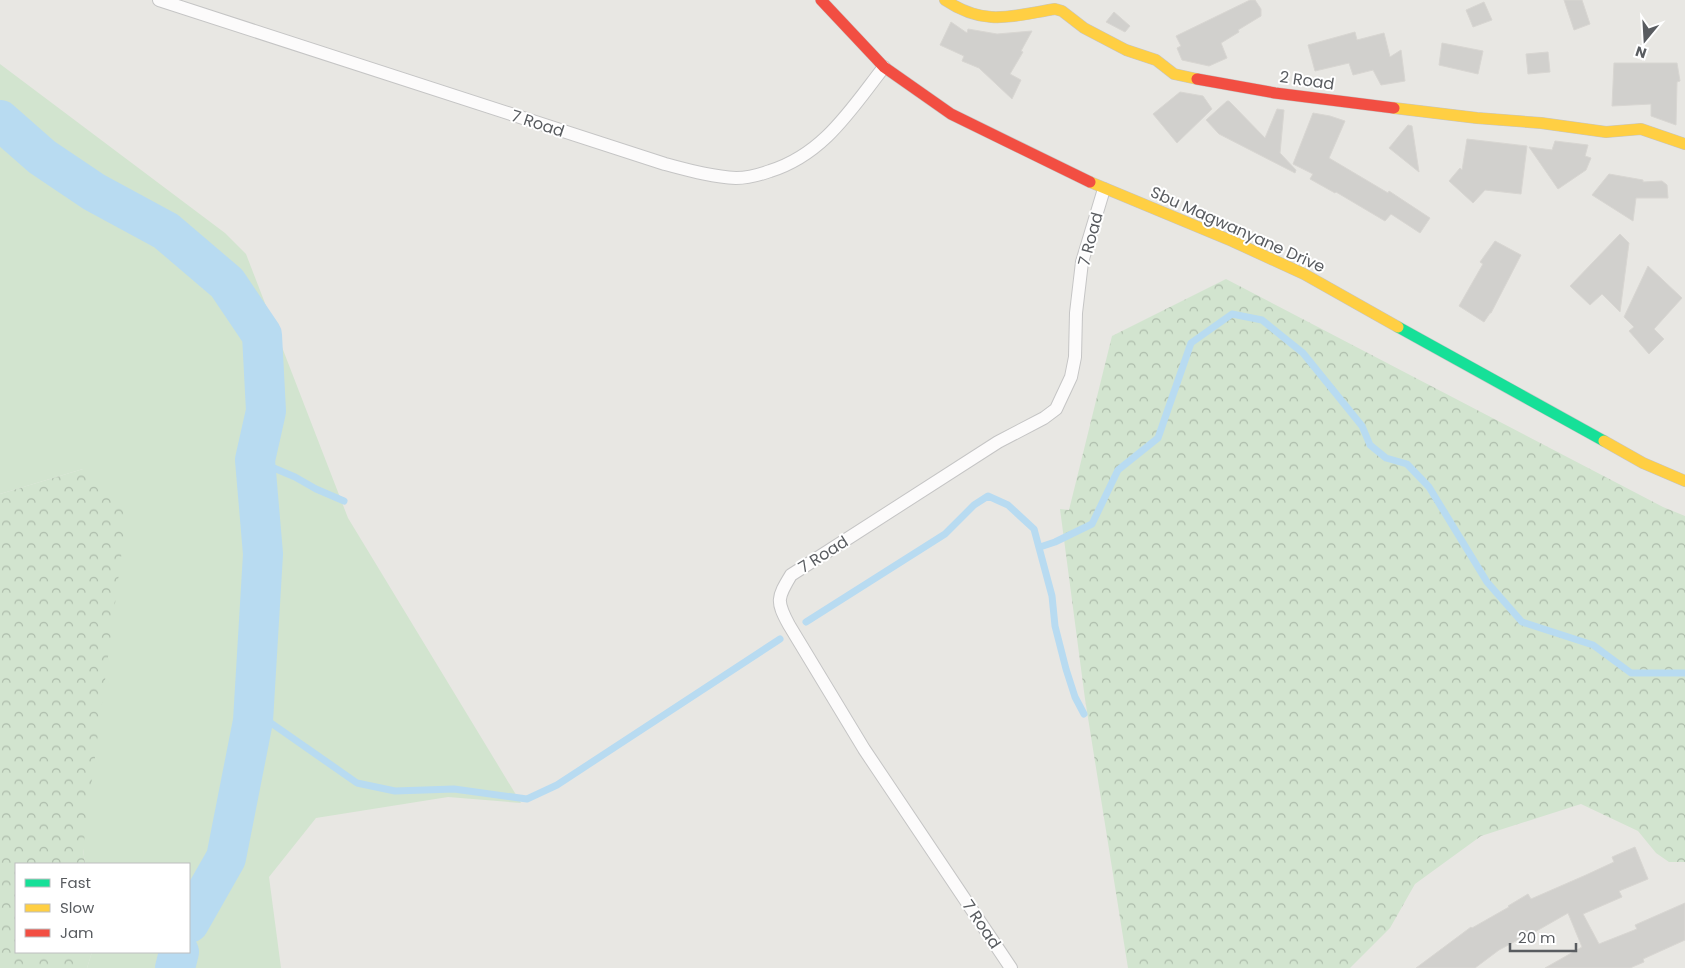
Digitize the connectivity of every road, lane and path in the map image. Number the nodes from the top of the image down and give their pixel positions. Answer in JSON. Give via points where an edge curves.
{"nodes":[{"id":1,"x":159,"y":0,"type":"edge"},
{"id":2,"x":821,"y":0,"type":"edge"},
{"id":3,"x":945,"y":0,"type":"edge"},
{"id":4,"x":884,"y":67,"type":"junction"},
{"id":5,"x":1685,"y":144,"type":"edge"},
{"id":6,"x":1104,"y":189,"type":"junction"},
{"id":7,"x":1685,"y":481,"type":"edge"},
{"id":8,"x":1011,"y":968,"type":"edge"}],
"edges":[{"from":1,"to":4,"type":"lane","name":"7 Road","via":[[665,164],[702,174],[737,178],[757,176],[792,163],[825,140]]},
{"from":2,"to":4,"type":"main road","name":"Sbu Magwanyane Drive"},
{"from":3,"to":5,"type":"main road","name":"2 Road","via":[[955,7],[1006,19],[1055,9],[1062,11],[1084,28],[1126,50],[1156,60],[1174,74],[1194,79],[1477,118],[1606,132],[1641,130]]},
{"from":4,"to":6,"type":"main road","name":"Sbu Magwanyane Drive","via":[[951,114]]},
{"from":6,"to":7,"type":"main road","name":"Sbu Magwanyane Drive","via":[[1232,240],[1304,274],[1635,458]]},
{"from":6,"to":8,"type":"lane","name":"7 Road","via":[[1082,262],[1075,357],[1070,378],[1056,409],[998,442],[791,575],[780,597],[779,607],[864,749]]}]}
